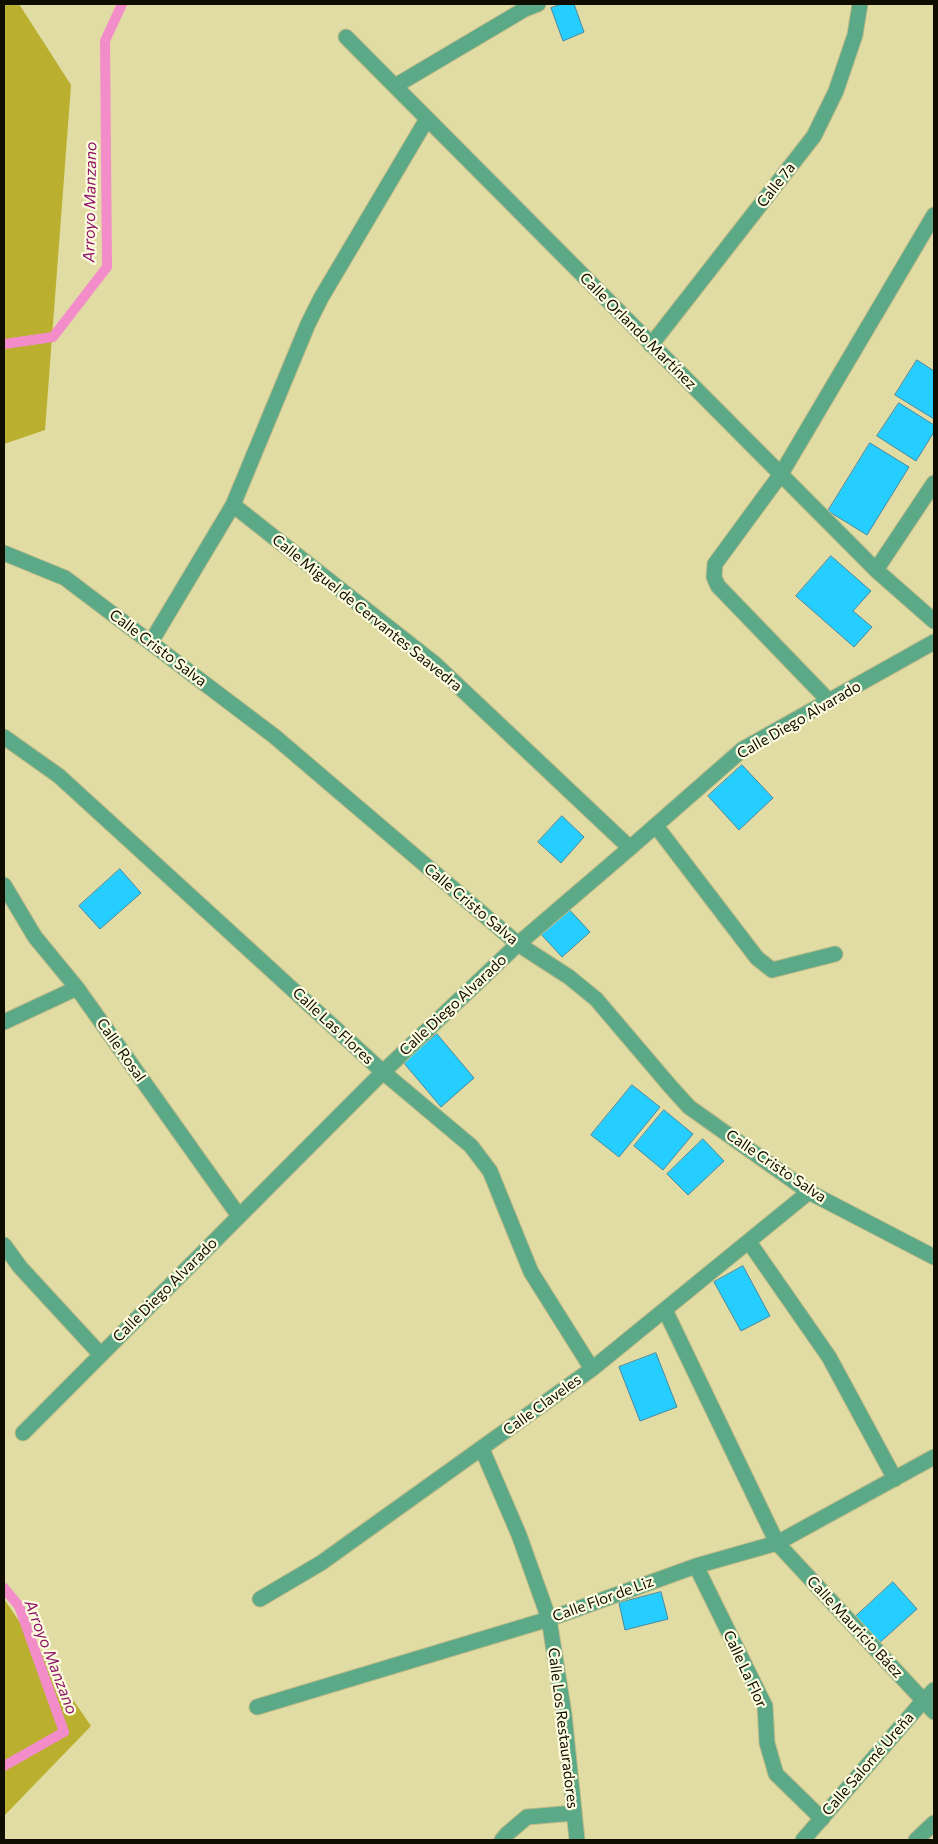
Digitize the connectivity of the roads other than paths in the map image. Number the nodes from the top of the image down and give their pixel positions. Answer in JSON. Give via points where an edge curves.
{"nodes":[{"id":1,"x":538,"y":4,"type":"edge"},
{"id":2,"x":860,"y":4,"type":"edge"},
{"id":3,"x":346,"y":37,"type":"dead end"},
{"id":4,"x":396,"y":86,"type":"junction"},
{"id":5,"x":428,"y":119,"type":"junction"},
{"id":6,"x":934,"y":215,"type":"edge"},
{"id":7,"x":651,"y":345,"type":"junction"},
{"id":8,"x":781,"y":474,"type":"junction"},
{"id":9,"x":934,"y":483,"type":"edge"},
{"id":10,"x":233,"y":505,"type":"junction"},
{"id":11,"x":4,"y":553,"type":"edge"},
{"id":12,"x":876,"y":570,"type":"junction"},
{"id":13,"x":934,"y":621,"type":"edge"},
{"id":14,"x":150,"y":642,"type":"junction"},
{"id":15,"x":934,"y":642,"type":"edge"},
{"id":16,"x":829,"y":701,"type":"junction"},
{"id":17,"x":4,"y":737,"type":"edge"},
{"id":18,"x":656,"y":826,"type":"junction"},
{"id":19,"x":630,"y":848,"type":"junction"},
{"id":20,"x":4,"y":885,"type":"edge"},
{"id":21,"x":518,"y":944,"type":"junction"},
{"id":22,"x":835,"y":954,"type":"dead end"},
{"id":23,"x":77,"y":988,"type":"junction"},
{"id":24,"x":4,"y":1022,"type":"edge"},
{"id":25,"x":383,"y":1072,"type":"junction"},
{"id":26,"x":810,"y":1192,"type":"junction"},
{"id":27,"x":239,"y":1216,"type":"junction"},
{"id":28,"x":749,"y":1242,"type":"junction"},
{"id":29,"x":4,"y":1245,"type":"edge"},
{"id":30,"x":934,"y":1257,"type":"edge"},
{"id":31,"x":665,"y":1310,"type":"junction"},
{"id":32,"x":101,"y":1355,"type":"junction"},
{"id":33,"x":592,"y":1369,"type":"junction"},
{"id":34,"x":23,"y":1433,"type":"dead end"},
{"id":35,"x":482,"y":1449,"type":"junction"},
{"id":36,"x":934,"y":1459,"type":"edge"},
{"id":37,"x":896,"y":1479,"type":"junction"},
{"id":38,"x":777,"y":1543,"type":"junction"},
{"id":39,"x":696,"y":1566,"type":"junction"},
{"id":40,"x":260,"y":1599,"type":"dead end"},
{"id":41,"x":549,"y":1619,"type":"junction"},
{"id":42,"x":934,"y":1690,"type":"edge"},
{"id":43,"x":923,"y":1700,"type":"junction"},
{"id":44,"x":257,"y":1707,"type":"dead end"},
{"id":45,"x":934,"y":1712,"type":"edge"},
{"id":46,"x":574,"y":1813,"type":"junction"},
{"id":47,"x":822,"y":1819,"type":"junction"},
{"id":48,"x":934,"y":1824,"type":"edge"},
{"id":49,"x":502,"y":1840,"type":"edge"},
{"id":50,"x":578,"y":1840,"type":"edge"},
{"id":51,"x":803,"y":1840,"type":"edge"},
{"id":52,"x":916,"y":1840,"type":"edge"}],
"edges":[{"from":1,"to":4,"type":"street"},
{"from":2,"to":7,"type":"street","name":"Calle 7a","via":[[855,35],[836,91],[814,136]]},
{"from":3,"to":4,"type":"street","name":"Calle Orlando Martínez"},
{"from":4,"to":5,"type":"street","name":"Calle Orlando Martínez"},
{"from":5,"to":7,"type":"street","name":"Calle Orlando Martínez"},
{"from":5,"to":10,"type":"street","via":[[308,324]]},
{"from":6,"to":8,"type":"street"},
{"from":7,"to":8,"type":"street","name":"Calle Orlando Martínez"},
{"from":8,"to":12,"type":"street","name":"Calle Orlando Martínez"},
{"from":8,"to":16,"type":"street","via":[[715,564],[714,577],[718,586]]},
{"from":9,"to":12,"type":"street"},
{"from":10,"to":14,"type":"street"},
{"from":10,"to":19,"type":"street","name":"Calle Miguel de Cervantes Saavedra","via":[[435,664]]},
{"from":11,"to":14,"type":"street","name":"Calle Cristo Salva","via":[[65,578]]},
{"from":12,"to":13,"type":"street","name":"Calle Orlando Martínez"},
{"from":14,"to":21,"type":"street","name":"Calle Cristo Salva","via":[[274,736]]},
{"from":15,"to":16,"type":"street","name":"Calle Diego Alvarado"},
{"from":16,"to":18,"type":"street","name":"Calle Diego Alvarado","via":[[743,749]]},
{"from":17,"to":25,"type":"street","name":"Calle Las Flores","via":[[60,776]]},
{"from":18,"to":19,"type":"street","name":"Calle Diego Alvarado"},
{"from":18,"to":22,"type":"street","via":[[757,958],[772,970]]},
{"from":19,"to":21,"type":"street","name":"Calle Diego Alvarado"},
{"from":20,"to":23,"type":"street","name":"Calle Rosal","via":[[35,937]]},
{"from":21,"to":25,"type":"street","name":"Calle Diego Alvarado"},
{"from":21,"to":26,"type":"street","name":"Calle Cristo Salva","via":[[596,999],[689,1107]]},
{"from":23,"to":24,"type":"street"},
{"from":23,"to":27,"type":"street","name":"Calle Rosal"},
{"from":25,"to":27,"type":"street","name":"Calle Diego Alvarado"},
{"from":25,"to":33,"type":"street","name":"Calle Las Flores","via":[[471,1146],[490,1171],[531,1272]]},
{"from":26,"to":28,"type":"street","name":"Calle Claveles"},
{"from":26,"to":30,"type":"street","name":"Calle Cristo Salva"},
{"from":27,"to":32,"type":"street","name":"Calle Diego Alvarado"},
{"from":28,"to":31,"type":"street","name":"Calle Claveles"},
{"from":28,"to":37,"type":"street","via":[[829,1357]]},
{"from":29,"to":32,"type":"street","via":[[20,1267]]},
{"from":31,"to":33,"type":"street","name":"Calle Claveles"},
{"from":31,"to":38,"type":"street","name":"Calle Mauricio Báez"},
{"from":32,"to":34,"type":"street","name":"Calle Diego Alvarado"},
{"from":33,"to":35,"type":"street","name":"Calle Claveles"},
{"from":35,"to":40,"type":"street","name":"Calle Claveles","via":[[321,1563]]},
{"from":35,"to":41,"type":"street","name":"Calle Los Restauradores","via":[[519,1535]]},
{"from":36,"to":37,"type":"street","name":"Calle Flor de Liz"},
{"from":37,"to":38,"type":"street","name":"Calle Flor de Liz"},
{"from":38,"to":39,"type":"street","name":"Calle Flor de Liz"},
{"from":38,"to":43,"type":"street","name":"Calle Mauricio Báez"},
{"from":39,"to":41,"type":"street","name":"Calle Flor de Liz"},
{"from":39,"to":47,"type":"street","name":"Calle La Flor","via":[[766,1706],[767,1742],[776,1774]]},
{"from":41,"to":44,"type":"street","name":"Calle Flor de Liz"},
{"from":41,"to":46,"type":"street","name":"Calle Los Restauradores","via":[[564,1714]]},
{"from":42,"to":43,"type":"street","name":"Calle Salomé Ureña"},
{"from":43,"to":45,"type":"street","name":"Calle Mauricio Báez"},
{"from":43,"to":47,"type":"street","name":"Calle Salomé Ureña"},
{"from":46,"to":49,"type":"street","via":[[527,1817]]},
{"from":46,"to":50,"type":"street","name":"Calle Los Restauradores"},
{"from":47,"to":51,"type":"street","name":"Calle Salomé Ureña"},
{"from":48,"to":52,"type":"street"}]}
